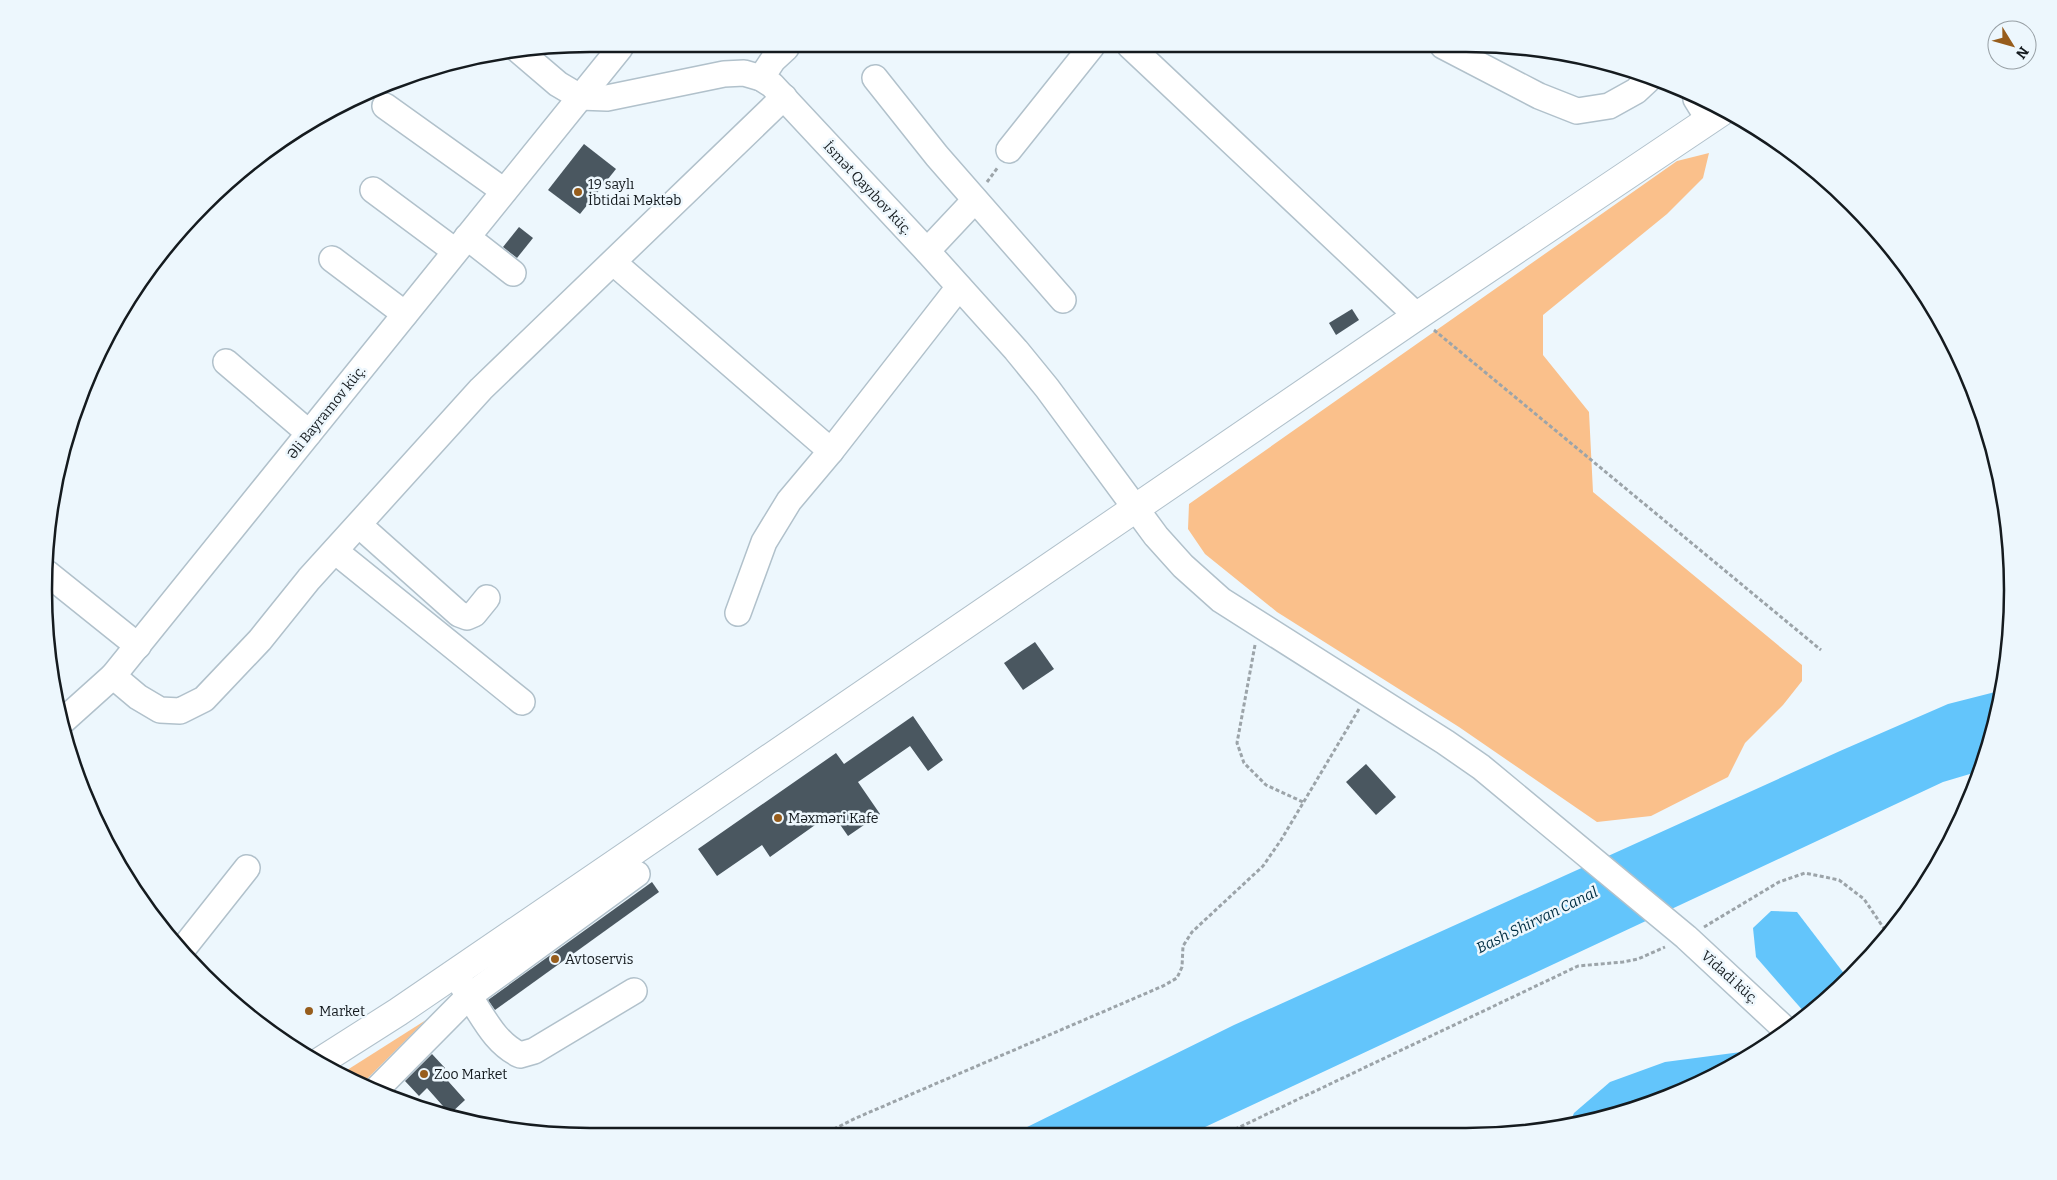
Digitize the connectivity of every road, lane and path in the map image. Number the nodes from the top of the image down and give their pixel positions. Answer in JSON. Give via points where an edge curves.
{"nodes":[{"id":1,"x":617,"y":52,"type":"edge"},
{"id":2,"x":782,"y":52,"type":"edge"},
{"id":3,"x":1087,"y":52,"type":"edge"},
{"id":4,"x":1142,"y":52,"type":"edge"},
{"id":5,"x":1455,"y":52,"type":"edge"},
{"id":6,"x":526,"y":57,"type":"edge"},
{"id":7,"x":761,"y":78,"type":"junction"},
{"id":8,"x":874,"y":78,"type":"dead end"},
{"id":9,"x":1645,"y":83,"type":"edge"},
{"id":10,"x":580,"y":97,"type":"junction"},
{"id":11,"x":784,"y":97,"type":"junction"},
{"id":12,"x":385,"y":106,"type":"dead end"},
{"id":13,"x":1709,"y":110,"type":"edge"},
{"id":14,"x":1010,"y":150,"type":"joint"},
{"id":15,"x":373,"y":190,"type":"dead end"},
{"id":16,"x":504,"y":190,"type":"junction"},
{"id":17,"x":975,"y":200,"type":"junction"},
{"id":18,"x":461,"y":244,"type":"junction"},
{"id":19,"x":927,"y":251,"type":"junction"},
{"id":20,"x":332,"y":259,"type":"dead end"},
{"id":21,"x":614,"y":263,"type":"junction"},
{"id":22,"x":513,"y":272,"type":"dead end"},
{"id":23,"x":959,"y":287,"type":"junction"},
{"id":24,"x":1063,"y":300,"type":"dead end"},
{"id":25,"x":405,"y":314,"type":"junction"},
{"id":26,"x":1417,"y":316,"type":"junction"},
{"id":27,"x":226,"y":362,"type":"dead end"},
{"id":28,"x":309,"y":433,"type":"junction"},
{"id":29,"x":831,"y":451,"type":"junction"},
{"id":30,"x":1135,"y":508,"type":"junction"},
{"id":31,"x":359,"y":525,"type":"junction"},
{"id":32,"x":335,"y":551,"type":"junction"},
{"id":33,"x":53,"y":578,"type":"edge"},
{"id":34,"x":487,"y":598,"type":"dead end"},
{"id":35,"x":738,"y":613,"type":"dead end"},
{"id":36,"x":1258,"y":625,"type":"junction"},
{"id":37,"x":138,"y":646,"type":"junction"},
{"id":38,"x":1821,"y":650,"type":"dead end"},
{"id":39,"x":113,"y":676,"type":"junction"},
{"id":40,"x":1368,"y":694,"type":"junction"},
{"id":41,"x":522,"y":702,"type":"dead end"},
{"id":42,"x":68,"y":716,"type":"edge"},
{"id":43,"x":1303,"y":802,"type":"junction"},
{"id":44,"x":247,"y":868,"type":"dead end"},
{"id":45,"x":637,"y":874,"type":"dead end"},
{"id":46,"x":1884,"y":928,"type":"edge"},
{"id":47,"x":1680,"y":932,"type":"junction"},
{"id":48,"x":186,"y":944,"type":"edge"},
{"id":49,"x":454,"y":973,"type":"junction"},
{"id":50,"x":634,"y":990,"type":"dead end"},
{"id":51,"x":469,"y":996,"type":"junction"},
{"id":52,"x":1781,"y":1026,"type":"edge"},
{"id":53,"x":326,"y":1058,"type":"edge"},
{"id":54,"x":381,"y":1085,"type":"edge"},
{"id":55,"x":836,"y":1128,"type":"edge"},
{"id":56,"x":1238,"y":1128,"type":"edge"}],
"edges":[{"from":1,"to":10,"type":"street","name":"Əli Bayramov küç."},
{"from":2,"to":7,"type":"street"},
{"from":3,"to":14,"type":"street"},
{"from":4,"to":26,"type":"street"},
{"from":5,"to":9,"type":"street","via":[[1539,96],[1577,111],[1609,106]]},
{"from":6,"to":10,"type":"street","name":"İsmət Qayıbov küç.","via":[[558,84]]},
{"from":7,"to":10,"type":"street","name":"İsmət Qayıbov küç.","via":[[744,73],[724,74],[607,98]]},
{"from":7,"to":11,"type":"street","name":"İsmət Qayıbov küç."},
{"from":8,"to":17,"type":"street"},
{"from":10,"to":16,"type":"street","name":"Əli Bayramov küç."},
{"from":11,"to":19,"type":"street","name":"İsmət Qayıbov küç."},
{"from":11,"to":21,"type":"street"},
{"from":12,"to":16,"type":"street"},
{"from":13,"to":26,"type":"main road"},
{"from":14,"to":17,"type":"path"},
{"from":15,"to":18,"type":"street"},
{"from":16,"to":18,"type":"street","name":"Əli Bayramov küç."},
{"from":17,"to":19,"type":"street"},
{"from":17,"to":24,"type":"street"},
{"from":18,"to":22,"type":"street"},
{"from":18,"to":25,"type":"street","name":"Əli Bayramov küç."},
{"from":19,"to":23,"type":"street","name":"İsmət Qayıbov küç."},
{"from":20,"to":25,"type":"street"},
{"from":21,"to":29,"type":"street"},
{"from":21,"to":31,"type":"street","via":[[481,389]]},
{"from":23,"to":29,"type":"street"},
{"from":23,"to":30,"type":"street","name":"İsmət Qayıbov küç.","via":[[1047,388]]},
{"from":25,"to":28,"type":"street","name":"Əli Bayramov küç."},
{"from":26,"to":30,"type":"main road"},
{"from":26,"to":38,"type":"path"},
{"from":27,"to":28,"type":"street"},
{"from":28,"to":37,"type":"street","name":"Əli Bayramov küç."},
{"from":29,"to":35,"type":"street","via":[[789,501],[764,542]]},
{"from":30,"to":36,"type":"street","name":"İsmət Qayıbov küç.","via":[[1183,566],[1221,600]]},
{"from":30,"to":49,"type":"main road"},
{"from":31,"to":32,"type":"street"},
{"from":31,"to":34,"type":"street","via":[[459,614],[467,617],[474,614]]},
{"from":32,"to":39,"type":"street","via":[[260,640],[204,699],[180,711],[160,710]]},
{"from":32,"to":41,"type":"street"},
{"from":33,"to":37,"type":"street"},
{"from":36,"to":40,"type":"street","name":"İsmət Qayıbov küç."},
{"from":36,"to":43,"type":"path","via":[[1237,743],[1244,763],[1266,785]]},
{"from":37,"to":39,"type":"street","name":"Əli Bayramov küç."},
{"from":39,"to":42,"type":"street","name":"Əli Bayramov küç."},
{"from":40,"to":43,"type":"path"},
{"from":40,"to":47,"type":"street","name":"Vidadi küç.","via":[[1481,767]]},
{"from":43,"to":55,"type":"path","via":[[1263,866],[1192,932],[1183,946],[1182,966],[1176,978]]},
{"from":44,"to":48,"type":"street"},
{"from":45,"to":51,"type":"street"},
{"from":46,"to":47,"type":"path","via":[[1864,899],[1839,880],[1805,873],[1779,882]]},
{"from":47,"to":52,"type":"street","name":"Vidadi küç."},
{"from":47,"to":56,"type":"path","via":[[1638,959],[1578,966]]},
{"from":49,"to":51,"type":"street"},
{"from":49,"to":53,"type":"main road"},
{"from":50,"to":51,"type":"street","via":[[534,1051],[520,1055],[498,1040]]},
{"from":51,"to":54,"type":"street"}]}
